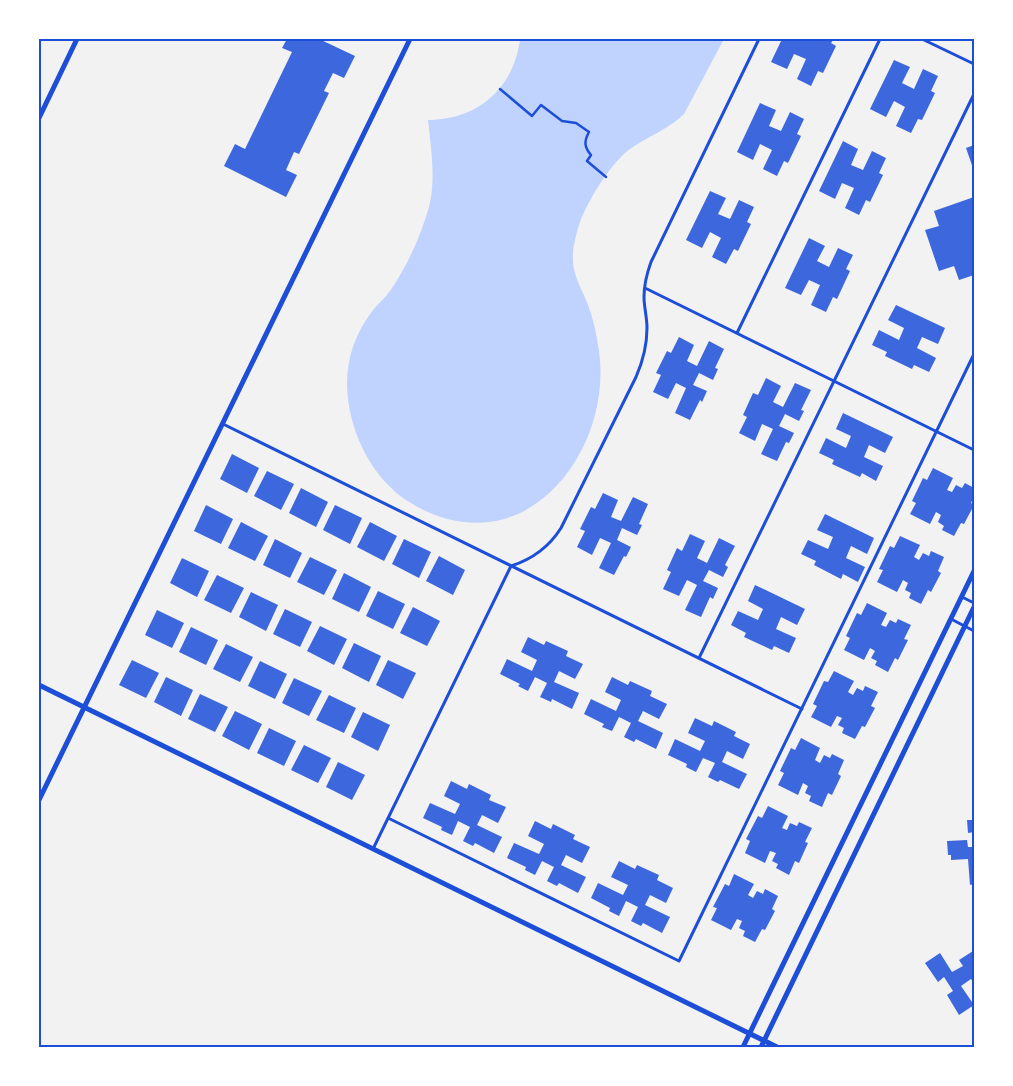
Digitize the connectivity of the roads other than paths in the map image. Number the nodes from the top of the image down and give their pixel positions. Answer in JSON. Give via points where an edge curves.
{"nodes":[{"id":1,"x":76,"y":39,"type":"edge"},
{"id":2,"x":410,"y":39,"type":"edge"},
{"id":3,"x":759,"y":39,"type":"edge"},
{"id":4,"x":880,"y":39,"type":"edge"},
{"id":5,"x":922,"y":39,"type":"edge"},
{"id":6,"x":974,"y":64,"type":"edge"},
{"id":7,"x":974,"y":94,"type":"edge"},
{"id":8,"x":39,"y":118,"type":"edge"},
{"id":9,"x":645,"y":288,"type":"junction"},
{"id":10,"x":737,"y":333,"type":"junction"},
{"id":11,"x":974,"y":354,"type":"edge"},
{"id":12,"x":834,"y":381,"type":"junction"},
{"id":13,"x":222,"y":424,"type":"junction"},
{"id":14,"x":937,"y":431,"type":"junction"},
{"id":15,"x":974,"y":450,"type":"edge"},
{"id":16,"x":511,"y":566,"type":"junction"},
{"id":17,"x":974,"y":571,"type":"edge"},
{"id":18,"x":962,"y":597,"type":"junction"},
{"id":19,"x":974,"y":603,"type":"edge"},
{"id":20,"x":974,"y":607,"type":"edge"},
{"id":21,"x":951,"y":619,"type":"junction"},
{"id":22,"x":965,"y":626,"type":"junction"},
{"id":23,"x":974,"y":631,"type":"edge"},
{"id":24,"x":699,"y":658,"type":"junction"},
{"id":25,"x":39,"y":685,"type":"edge"},
{"id":26,"x":84,"y":707,"type":"junction"},
{"id":27,"x":802,"y":708,"type":"junction"},
{"id":28,"x":39,"y":800,"type":"edge"},
{"id":29,"x":388,"y":818,"type":"junction"},
{"id":30,"x":373,"y":849,"type":"junction"},
{"id":31,"x":750,"y":1034,"type":"junction"},
{"id":32,"x":764,"y":1041,"type":"junction"},
{"id":33,"x":743,"y":1047,"type":"edge"},
{"id":34,"x":760,"y":1047,"type":"edge"},
{"id":35,"x":777,"y":1047,"type":"edge"}],
"edges":[{"from":1,"to":8,"type":"street"},
{"from":2,"to":13,"type":"street"},
{"from":3,"to":9,"type":"lane","via":[[651,262]]},
{"from":4,"to":10,"type":"lane"},
{"from":5,"to":6,"type":"lane"},
{"from":7,"to":12,"type":"lane"},
{"from":9,"to":10,"type":"lane"},
{"from":9,"to":16,"type":"lane","via":[[646,341],[636,377],[562,528],[540,552]]},
{"from":10,"to":12,"type":"lane"},
{"from":11,"to":14,"type":"lane"},
{"from":12,"to":14,"type":"lane"},
{"from":12,"to":24,"type":"lane"},
{"from":13,"to":16,"type":"lane"},
{"from":13,"to":26,"type":"street"},
{"from":14,"to":15,"type":"lane"},
{"from":14,"to":27,"type":"lane"},
{"from":16,"to":24,"type":"lane"},
{"from":16,"to":29,"type":"lane"},
{"from":17,"to":18,"type":"street"},
{"from":18,"to":19,"type":"lane"},
{"from":18,"to":21,"type":"street"},
{"from":20,"to":22,"type":"street"},
{"from":21,"to":22,"type":"lane"},
{"from":21,"to":31,"type":"street"},
{"from":22,"to":23,"type":"lane"},
{"from":22,"to":32,"type":"street"},
{"from":24,"to":27,"type":"lane"},
{"from":25,"to":26,"type":"street"},
{"from":26,"to":28,"type":"street"},
{"from":26,"to":30,"type":"street"},
{"from":27,"to":29,"type":"lane","via":[[679,961]]},
{"from":29,"to":30,"type":"lane"},
{"from":30,"to":31,"type":"street"},
{"from":31,"to":32,"type":"street"},
{"from":31,"to":33,"type":"street"},
{"from":32,"to":34,"type":"street"},
{"from":32,"to":35,"type":"street"}]}
